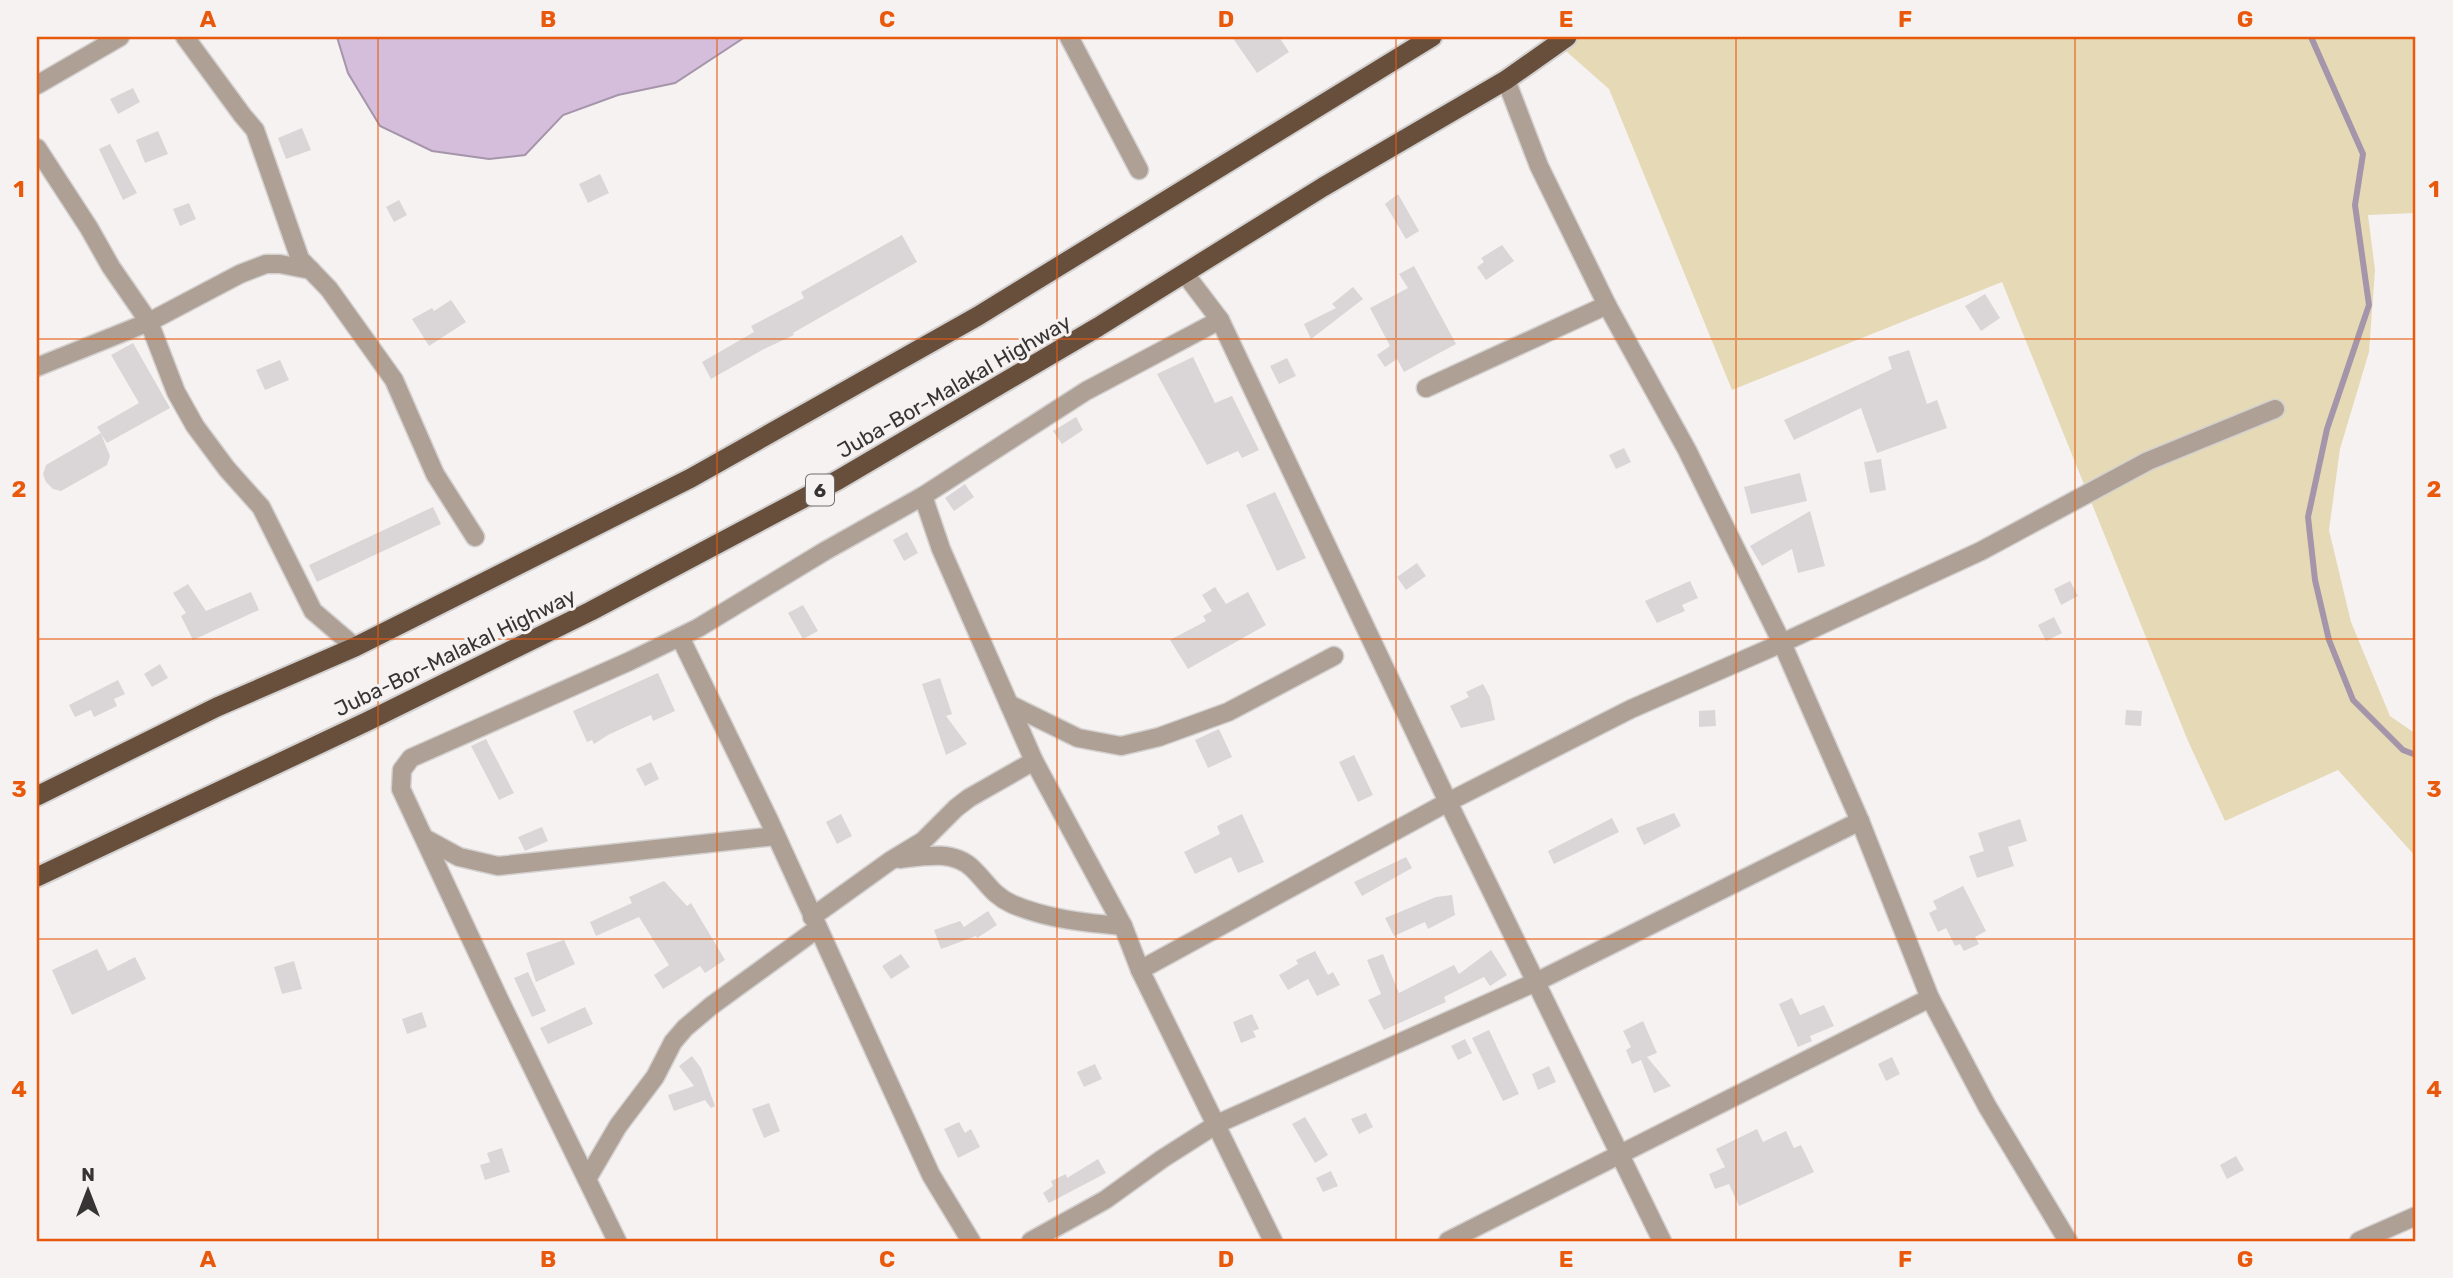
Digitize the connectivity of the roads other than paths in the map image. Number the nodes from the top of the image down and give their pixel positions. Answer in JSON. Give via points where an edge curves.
{"nodes":[{"id":1,"x":120,"y":37,"type":"edge"},
{"id":2,"x":185,"y":37,"type":"edge"},
{"id":3,"x":1069,"y":37,"type":"edge"},
{"id":4,"x":1432,"y":37,"type":"edge"},
{"id":5,"x":1567,"y":37,"type":"edge"},
{"id":6,"x":1506,"y":80,"type":"junction"},
{"id":7,"x":37,"y":85,"type":"edge"},
{"id":8,"x":37,"y":148,"type":"edge"},
{"id":9,"x":1139,"y":170,"type":"dead end"},
{"id":10,"x":311,"y":270,"type":"junction"},
{"id":11,"x":1185,"y":274,"type":"junction"},
{"id":12,"x":1607,"y":305,"type":"junction"},
{"id":13,"x":1220,"y":320,"type":"junction"},
{"id":14,"x":149,"y":322,"type":"junction"},
{"id":15,"x":37,"y":367,"type":"edge"},
{"id":16,"x":1426,"y":388,"type":"dead end"},
{"id":17,"x":2275,"y":409,"type":"dead end"},
{"id":18,"x":923,"y":496,"type":"junction"},
{"id":19,"x":475,"y":537,"type":"dead end"},
{"id":20,"x":680,"y":637,"type":"junction"},
{"id":21,"x":1782,"y":643,"type":"junction"},
{"id":22,"x":355,"y":647,"type":"junction"},
{"id":23,"x":1334,"y":656,"type":"dead end"},
{"id":24,"x":1009,"y":704,"type":"junction"},
{"id":25,"x":1034,"y":761,"type":"junction"},
{"id":26,"x":37,"y":796,"type":"edge"},
{"id":27,"x":1448,"y":802,"type":"junction"},
{"id":28,"x":1860,"y":821,"type":"junction"},
{"id":29,"x":776,"y":836,"type":"junction"},
{"id":30,"x":426,"y":839,"type":"junction"},
{"id":31,"x":890,"y":861,"type":"junction"},
{"id":32,"x":37,"y":877,"type":"edge"},
{"id":33,"x":815,"y":923,"type":"junction"},
{"id":34,"x":1123,"y":926,"type":"junction"},
{"id":35,"x":1140,"y":970,"type":"junction"},
{"id":36,"x":1535,"y":982,"type":"junction"},
{"id":37,"x":1930,"y":998,"type":"junction"},
{"id":38,"x":1217,"y":1124,"type":"junction"},
{"id":39,"x":1620,"y":1155,"type":"junction"},
{"id":40,"x":587,"y":1179,"type":"junction"},
{"id":41,"x":2416,"y":1216,"type":"edge"},
{"id":42,"x":617,"y":1241,"type":"edge"},
{"id":43,"x":971,"y":1241,"type":"edge"},
{"id":44,"x":1031,"y":1241,"type":"edge"},
{"id":45,"x":1273,"y":1241,"type":"edge"},
{"id":46,"x":1448,"y":1241,"type":"edge"},
{"id":47,"x":1662,"y":1241,"type":"edge"},
{"id":48,"x":2068,"y":1241,"type":"edge"},
{"id":49,"x":2359,"y":1241,"type":"edge"}],
"edges":[{"from":1,"to":7,"type":"street"},
{"from":2,"to":10,"type":"street","via":[[256,130],[294,247]]},
{"from":3,"to":9,"type":"street"},
{"from":4,"to":22,"type":"highway","via":[[954,330],[691,478]]},
{"from":5,"to":6,"type":"highway","name":"Juba-Bor-Malakal Highway","number":"6"},
{"from":6,"to":11,"type":"highway","name":"Juba-Bor-Malakal Highway","number":"6"},
{"from":6,"to":12,"type":"street","via":[[1539,166]]},
{"from":8,"to":14,"type":"street"},
{"from":10,"to":14,"type":"street","via":[[266,264]]},
{"from":10,"to":19,"type":"street","via":[[394,380],[435,474]]},
{"from":11,"to":13,"type":"street"},
{"from":11,"to":32,"type":"highway","name":"Juba-Bor-Malakal Highway","number":"6","via":[[838,481],[604,604]]},
{"from":12,"to":16,"type":"street"},
{"from":12,"to":21,"type":"street","via":[[1687,450]]},
{"from":13,"to":18,"type":"street","via":[[1086,391]]},
{"from":13,"to":27,"type":"street"},
{"from":14,"to":15,"type":"street"},
{"from":14,"to":22,"type":"street","via":[[195,426],[261,507],[313,611]]},
{"from":17,"to":21,"type":"street","via":[[2148,461],[1981,551]]},
{"from":18,"to":20,"type":"street"},
{"from":18,"to":24,"type":"street","via":[[941,549]]},
{"from":20,"to":29,"type":"street"},
{"from":20,"to":30,"type":"street","via":[[411,758],[402,770],[401,789]]},
{"from":21,"to":27,"type":"street","via":[[1631,709]]},
{"from":21,"to":28,"type":"street"},
{"from":22,"to":26,"type":"highway"},
{"from":23,"to":24,"type":"street","via":[[1228,712],[1121,746],[1078,738]]},
{"from":24,"to":25,"type":"street"},
{"from":25,"to":31,"type":"street","via":[[969,798],[923,841]]},
{"from":25,"to":34,"type":"street"},
{"from":27,"to":35,"type":"street"},
{"from":27,"to":36,"type":"street"},
{"from":28,"to":36,"type":"street"},
{"from":28,"to":37,"type":"street"},
{"from":29,"to":30,"type":"street","via":[[498,866],[459,857]]},
{"from":29,"to":33,"type":"street"},
{"from":30,"to":40,"type":"street"},
{"from":31,"to":33,"type":"street"},
{"from":31,"to":34,"type":"street","via":[[932,855],[956,858],[1012,904],[1056,918]]},
{"from":33,"to":40,"type":"street","via":[[685,1028]]},
{"from":33,"to":43,"type":"street","via":[[930,1175]]},
{"from":34,"to":35,"type":"street"},
{"from":35,"to":38,"type":"street"},
{"from":36,"to":38,"type":"street"},
{"from":36,"to":39,"type":"street"},
{"from":37,"to":39,"type":"street"},
{"from":37,"to":48,"type":"street","via":[[1987,1106]]},
{"from":38,"to":44,"type":"street","via":[[1105,1200]]},
{"from":38,"to":45,"type":"street"},
{"from":39,"to":46,"type":"street"},
{"from":39,"to":47,"type":"street"},
{"from":40,"to":42,"type":"street"},
{"from":41,"to":49,"type":"street"}]}
